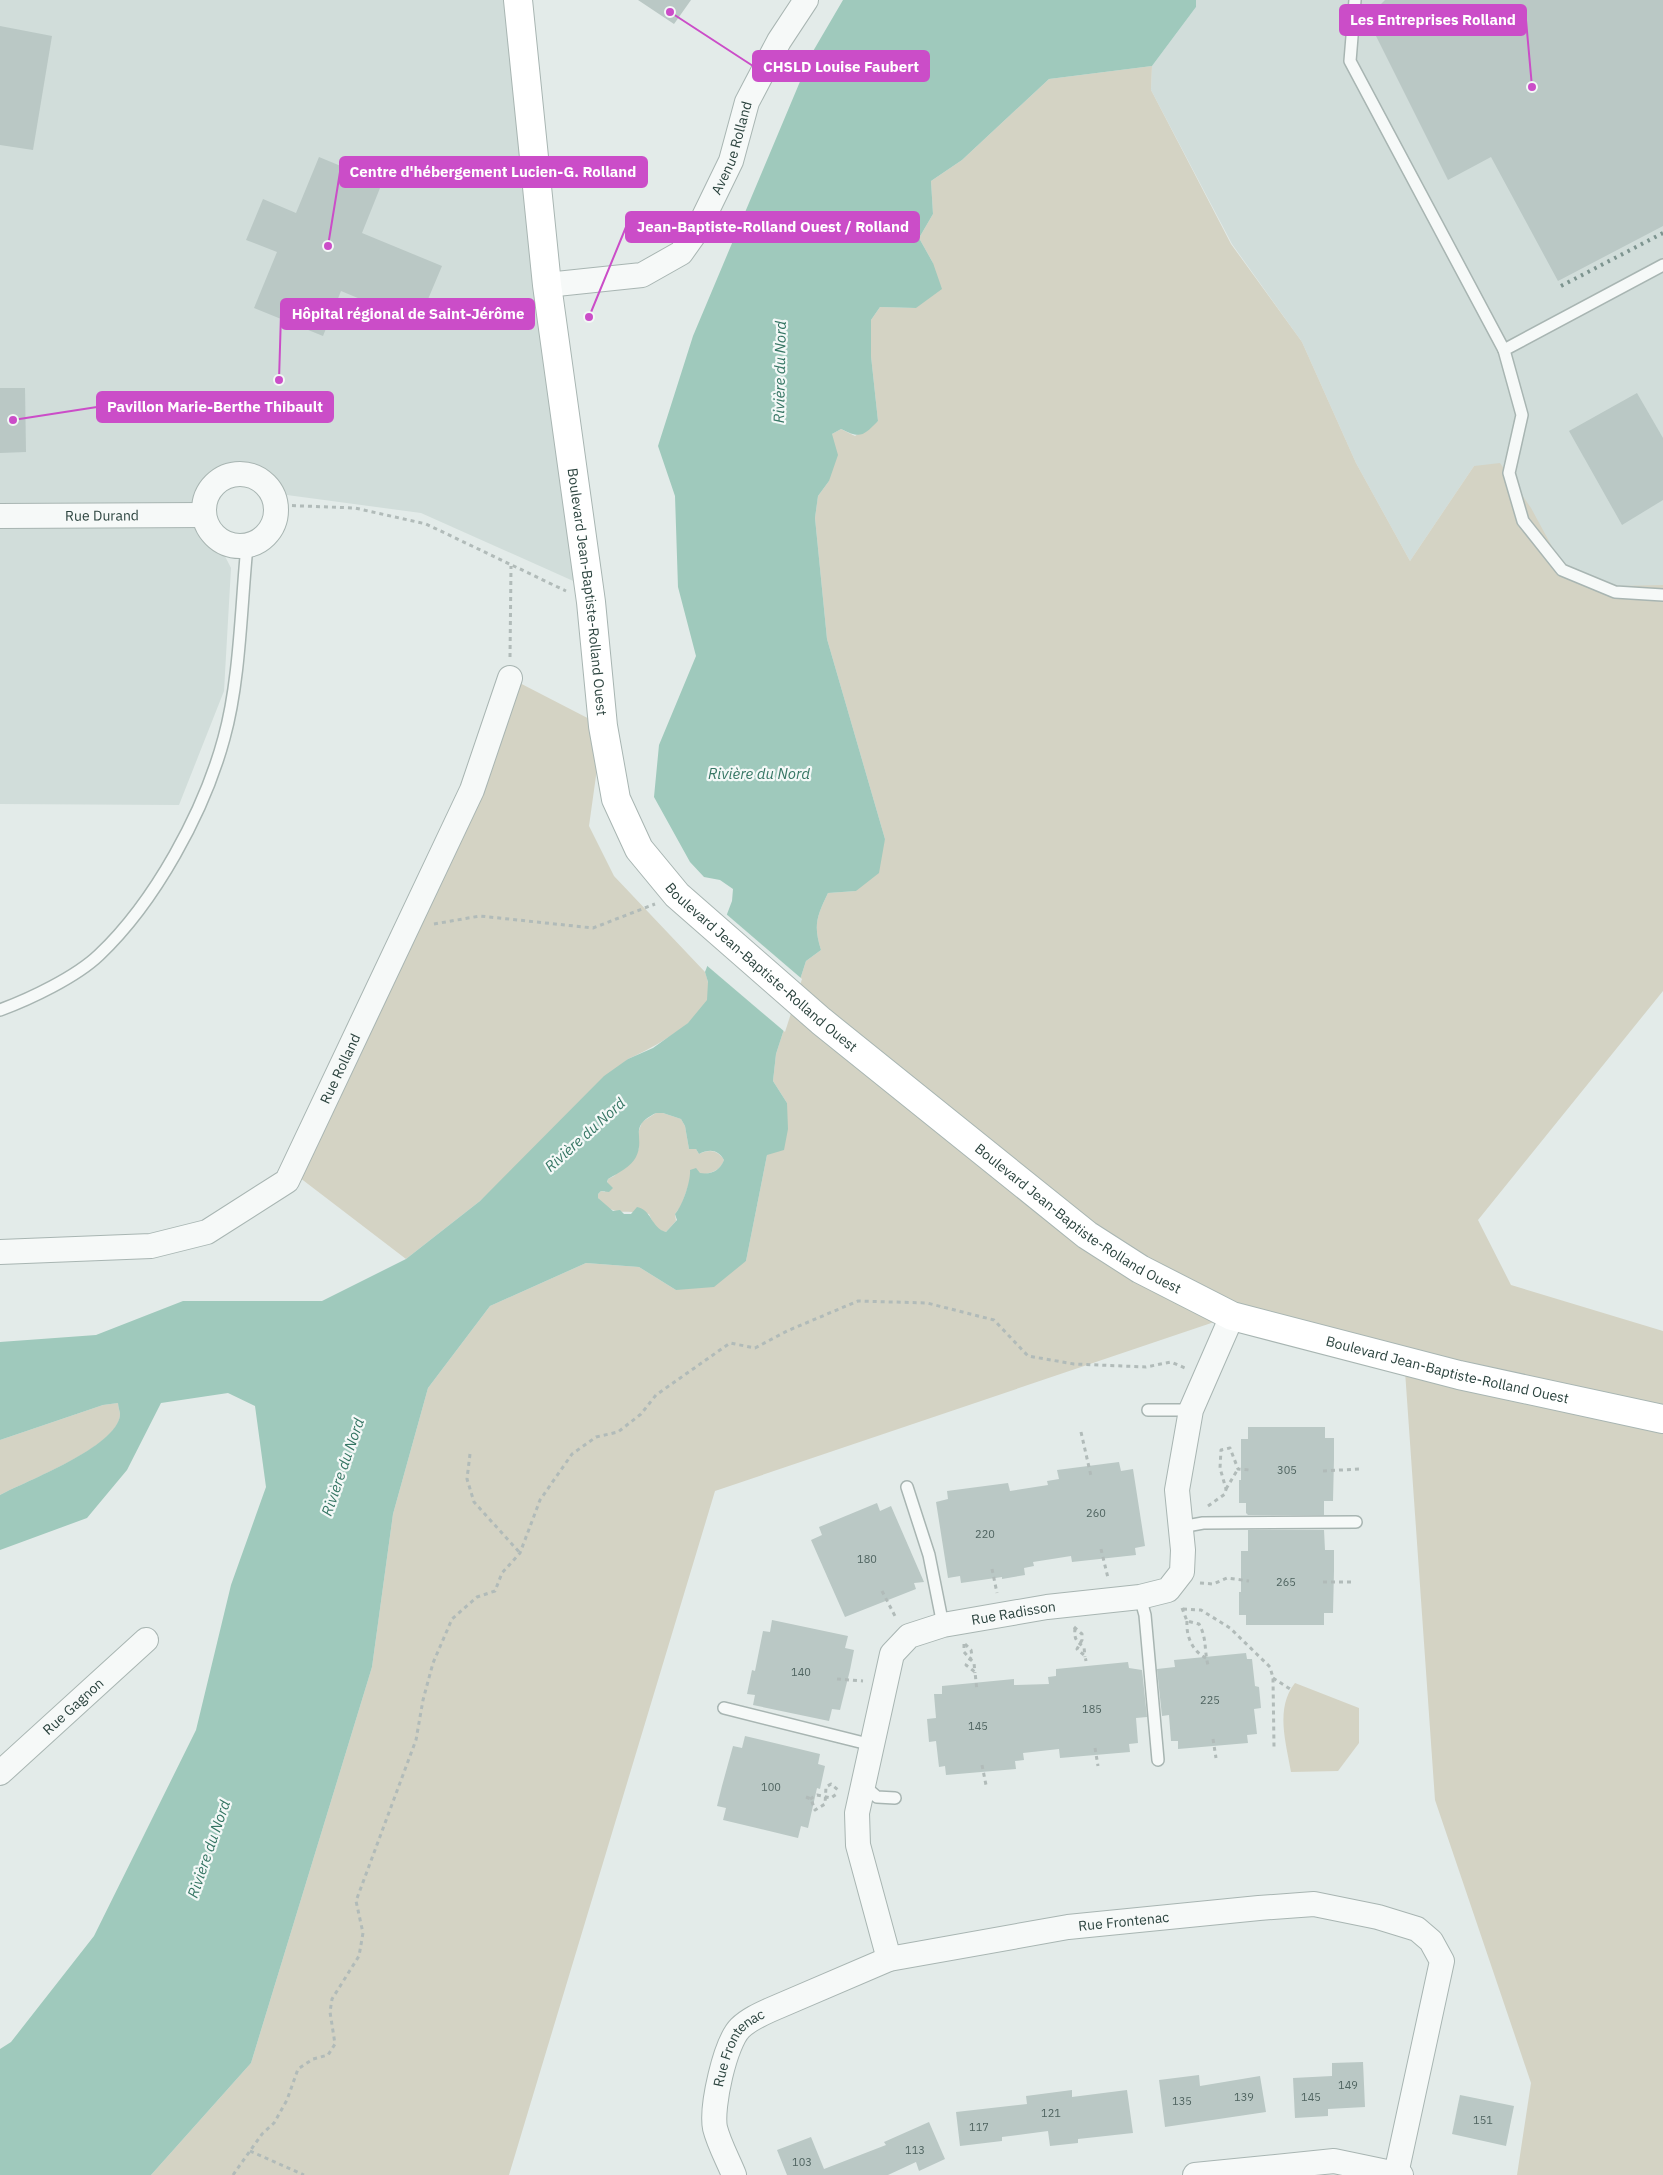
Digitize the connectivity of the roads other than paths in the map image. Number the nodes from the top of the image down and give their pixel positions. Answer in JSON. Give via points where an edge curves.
{"nodes":[{"id":1,"x":518,"y":0,"type":"edge"},
{"id":2,"x":806,"y":0,"type":"edge"},
{"id":3,"x":1355,"y":0,"type":"edge"},
{"id":4,"x":1663,"y":265,"type":"edge"},
{"id":5,"x":547,"y":285,"type":"junction"},
{"id":6,"x":1504,"y":350,"type":"junction"},
{"id":7,"x":204,"y":515,"type":"junction"},
{"id":8,"x":0,"y":516,"type":"edge"},
{"id":9,"x":247,"y":546,"type":"junction"},
{"id":10,"x":1663,"y":595,"type":"edge"},
{"id":11,"x":510,"y":678,"type":"road end"},
{"id":12,"x":0,"y":1010,"type":"edge"},
{"id":13,"x":0,"y":1252,"type":"edge"},
{"id":14,"x":1232,"y":1316,"type":"junction"},
{"id":15,"x":1148,"y":1410,"type":"dead end"},
{"id":16,"x":1191,"y":1410,"type":"junction"},
{"id":17,"x":1663,"y":1419,"type":"edge"},
{"id":18,"x":907,"y":1488,"type":"dead end"},
{"id":19,"x":1356,"y":1522,"type":"dead end"},
{"id":20,"x":1192,"y":1525,"type":"junction"},
{"id":21,"x":1140,"y":1597,"type":"junction"},
{"id":22,"x":943,"y":1625,"type":"junction"},
{"id":23,"x":146,"y":1640,"type":"dead end"},
{"id":24,"x":724,"y":1708,"type":"dead end"},
{"id":25,"x":872,"y":1745,"type":"junction"},
{"id":26,"x":1158,"y":1760,"type":"dead end"},
{"id":27,"x":0,"y":1773,"type":"edge"},
{"id":28,"x":863,"y":1785,"type":"junction"},
{"id":29,"x":895,"y":1798,"type":"dead end"},
{"id":30,"x":889,"y":1959,"type":"junction"},
{"id":31,"x":1399,"y":2174,"type":"edge"},
{"id":32,"x":734,"y":2175,"type":"edge"},
{"id":33,"x":1195,"y":2175,"type":"edge"}],
"edges":[{"from":1,"to":5,"type":"street","name":"Boulevard Jean-Baptiste-Rolland Ouest"},
{"from":2,"to":5,"type":"street","name":"Avenue Rolland","via":[[779,41],[747,102],[731,161],[698,229],[681,253],[642,275]]},
{"from":3,"to":6,"type":"lane","via":[[1350,61]]},
{"from":4,"to":6,"type":"lane"},
{"from":5,"to":14,"type":"street","name":"Boulevard Jean-Baptiste-Rolland Ouest","via":[[591,602],[604,726],[616,799],[639,849],[677,895],[707,923],[821,1021],[1087,1235],[1140,1269]]},
{"from":6,"to":10,"type":"lane","via":[[1522,415],[1509,473],[1523,522],[1562,570],[1615,592]]},
{"from":7,"to":8,"type":"street","name":"Rue Durand"},
{"from":7,"to":9,"type":"street","via":[[216,537],[235,546]]},
{"from":7,"to":9,"type":"street","via":[[206,498],[221,479],[234,474],[247,474],[259,479],[272,493],[276,518],[262,539]]},
{"from":9,"to":12,"type":"lane","via":[[234,688],[224,737],[202,801],[170,864],[98,956],[26,1000]]},
{"from":11,"to":13,"type":"street","name":"Rue Rolland","via":[[472,790],[287,1181],[207,1232],[152,1246]]},
{"from":14,"to":16,"type":"street"},
{"from":14,"to":17,"type":"street","name":"Boulevard Jean-Baptiste-Rolland Ouest","via":[[1459,1375]]},
{"from":15,"to":16,"type":"lane"},
{"from":16,"to":20,"type":"street","via":[[1177,1490]]},
{"from":18,"to":22,"type":"lane","via":[[929,1555]]},
{"from":19,"to":20,"type":"lane"},
{"from":20,"to":21,"type":"street","name":"Rue Radisson","via":[[1175,1581]]},
{"from":21,"to":22,"type":"street","name":"Rue Radisson","via":[[1047,1607]]},
{"from":21,"to":26,"type":"lane","via":[[1145,1615]]},
{"from":22,"to":25,"type":"street","name":"Rue Radisson","via":[[910,1636],[892,1654]]},
{"from":23,"to":27,"type":"street","name":"Rue Gagnon"},
{"from":24,"to":25,"type":"lane"},
{"from":25,"to":28,"type":"street","name":"Rue Radisson"},
{"from":28,"to":29,"type":"lane","via":[[877,1797]]},
{"from":28,"to":30,"type":"street","name":"Rue Radisson","via":[[857,1813],[858,1844]]},
{"from":30,"to":31,"type":"street","name":"Rue Frontenac","via":[[1068,1927],[1314,1904],[1417,1929],[1431,1941],[1442,1961]]},
{"from":30,"to":32,"type":"street","name":"Rue Frontenac","via":[[770,2010],[739,2029],[729,2050],[714,2112],[716,2129]]},
{"from":31,"to":33,"type":"street","via":[[1334,2161]]}]}
